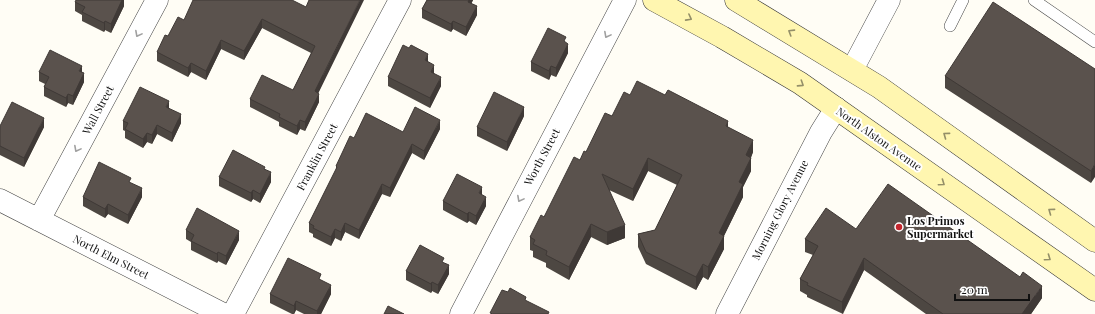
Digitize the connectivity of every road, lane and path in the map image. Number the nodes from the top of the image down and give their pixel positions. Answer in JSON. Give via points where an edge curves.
{"nodes":[{"id":1,"x":157,"y":0,"type":"edge"},
{"id":2,"x":400,"y":0,"type":"edge"},
{"id":3,"x":625,"y":0,"type":"edge"},
{"id":4,"x":654,"y":0,"type":"edge"},
{"id":5,"x":736,"y":0,"type":"edge"},
{"id":6,"x":889,"y":0,"type":"edge"},
{"id":7,"x":962,"y":0,"type":"edge"},
{"id":8,"x":1034,"y":0,"type":"edge"},
{"id":9,"x":950,"y":26,"type":"dead end"},
{"id":10,"x":1095,"y":42,"type":"edge"},
{"id":11,"x":852,"y":70,"type":"junction"},
{"id":12,"x":836,"y":108,"type":"junction"},
{"id":13,"x":0,"y":200,"type":"edge"},
{"id":14,"x":39,"y":220,"type":"junction"},
{"id":15,"x":1095,"y":241,"type":"edge"},
{"id":16,"x":1095,"y":290,"type":"edge"},
{"id":17,"x":223,"y":314,"type":"edge"},
{"id":18,"x":233,"y":314,"type":"edge"},
{"id":19,"x":461,"y":314,"type":"edge"},
{"id":20,"x":727,"y":314,"type":"edge"}],
"edges":[{"from":1,"to":14,"type":"street","name":"Wall Street","one_way":true},
{"from":2,"to":18,"type":"street","name":"Franklin Street"},
{"from":3,"to":19,"type":"street","name":"Worth Street","one_way":true},
{"from":4,"to":12,"type":"main road","name":"North Alston Avenue","one_way":true,"via":[[760,59]]},
{"from":11,"to":5,"type":"main road","one_way":true},
{"from":6,"to":11,"type":"street"},
{"from":7,"to":9,"type":"lane"},
{"from":8,"to":10,"type":"lane"},
{"from":15,"to":11,"type":"main road","one_way":true},
{"from":12,"to":16,"type":"main road","name":"North Alston Avenue","one_way":true},
{"from":12,"to":20,"type":"street","name":"Morning Glory Avenue","via":[[821,132]]},
{"from":13,"to":14,"type":"street","name":"North Elm Street"},
{"from":14,"to":17,"type":"street","name":"North Elm Street"}]}
